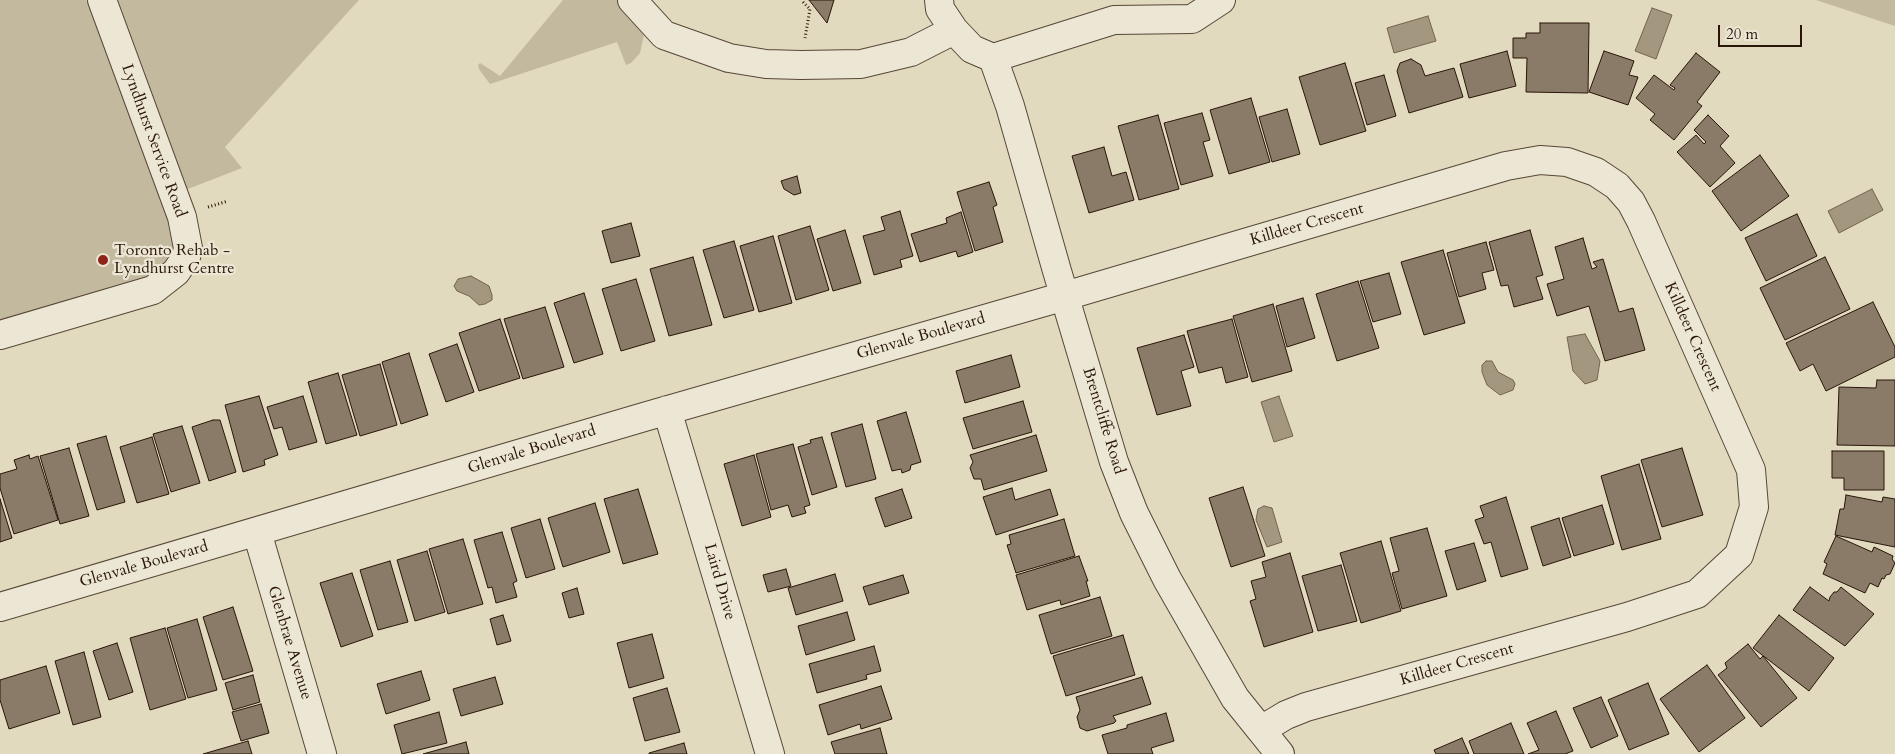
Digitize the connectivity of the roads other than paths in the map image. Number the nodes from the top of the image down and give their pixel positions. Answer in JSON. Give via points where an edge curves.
{"nodes":[{"id":1,"x":102,"y":0,"type":"edge"},
{"id":2,"x":632,"y":0,"type":"edge"},
{"id":3,"x":938,"y":0,"type":"edge"},
{"id":4,"x":1221,"y":0,"type":"edge"},
{"id":5,"x":954,"y":30,"type":"junction"},
{"id":6,"x":993,"y":58,"type":"junction"},
{"id":7,"x":1065,"y":296,"type":"junction"},
{"id":8,"x":0,"y":335,"type":"edge"},
{"id":9,"x":668,"y":410,"type":"junction"},
{"id":10,"x":257,"y":532,"type":"junction"},
{"id":11,"x":0,"y":607,"type":"edge"},
{"id":12,"x":1261,"y":730,"type":"junction"},
{"id":13,"x":322,"y":754,"type":"edge"},
{"id":14,"x":770,"y":754,"type":"edge"},
{"id":15,"x":1280,"y":754,"type":"edge"}],
"edges":[{"from":1,"to":8,"type":"street","name":"Lyndhurst Service Road","via":[[182,217],[188,248],[186,257],[176,272],[153,290]]},
{"from":2,"to":5,"type":"street","via":[[664,35],[729,58],[766,64],[861,64],[911,52]]},
{"from":3,"to":5,"type":"street"},
{"from":4,"to":6,"type":"street","via":[[1192,19],[1114,20]]},
{"from":5,"to":6,"type":"street","via":[[972,49]]},
{"from":6,"to":7,"type":"street","name":"Brentcliffe Road"},
{"from":7,"to":9,"type":"street","name":"Glenvale Boulevard"},
{"from":7,"to":12,"type":"street","name":"Brentcliffe Road","via":[[1114,462],[1134,514],[1202,642],[1235,698]]},
{"from":7,"to":12,"type":"street","name":"Killdeer Crescent","via":[[1506,166],[1540,160],[1567,162],[1596,172],[1617,186],[1641,221],[1751,470],[1754,507],[1740,555],[1697,594],[1627,617],[1306,707]]},
{"from":9,"to":10,"type":"street","name":"Glenvale Boulevard"},
{"from":9,"to":14,"type":"street","name":"Laird Drive"},
{"from":10,"to":11,"type":"street","name":"Glenvale Boulevard"},
{"from":10,"to":13,"type":"street","name":"Glenbrae Avenue"},
{"from":12,"to":15,"type":"street","name":"Brentcliffe Road"}]}
